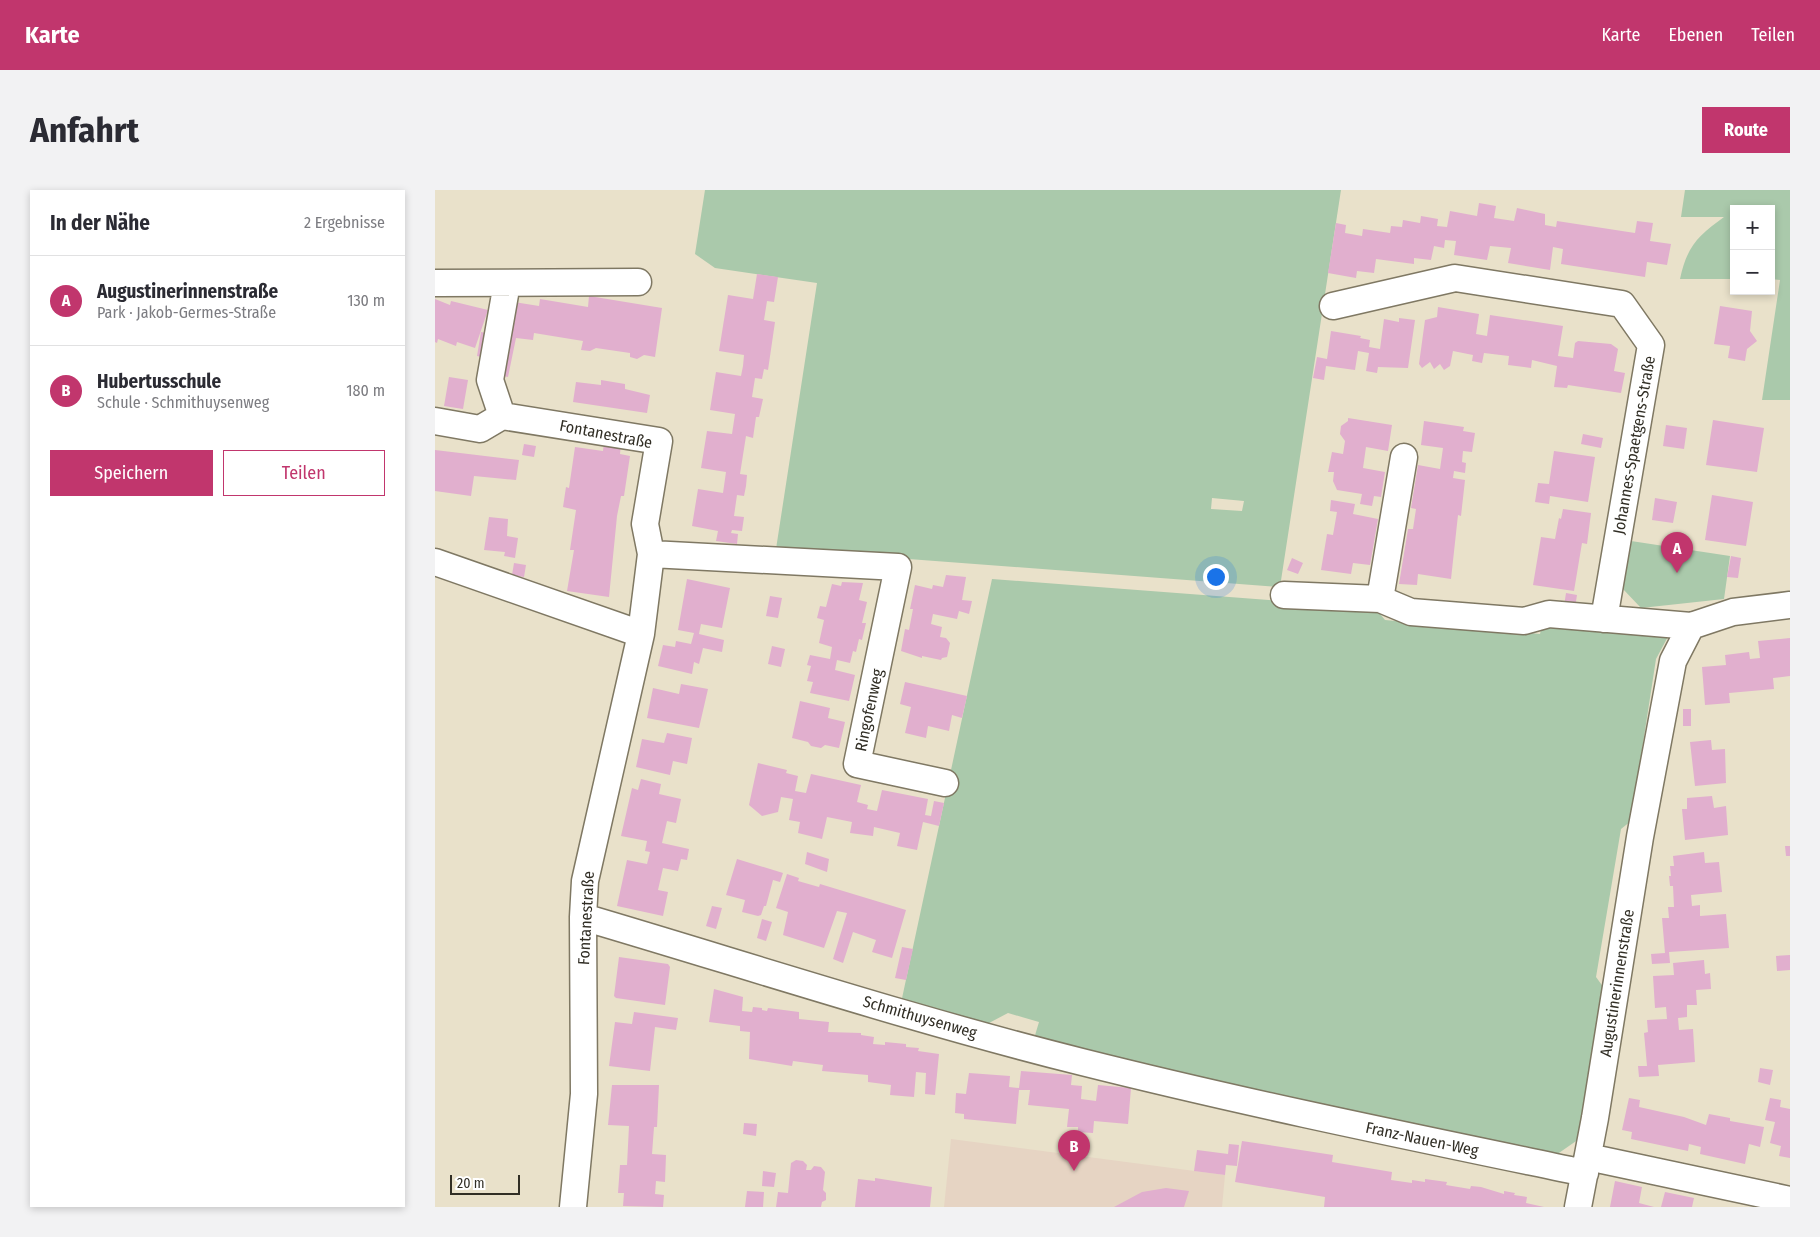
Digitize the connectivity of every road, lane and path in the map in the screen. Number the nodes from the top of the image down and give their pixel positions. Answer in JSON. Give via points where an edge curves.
{"nodes":[{"id":1,"x":638,"y":282,"type":"dead end"},
{"id":2,"x":435,"y":283,"type":"edge"},
{"id":3,"x":507,"y":283,"type":"junction"},
{"id":4,"x":1333,"y":306,"type":"dead end"},
{"id":5,"x":502,"y":416,"type":"junction"},
{"id":6,"x":435,"y":421,"type":"edge"},
{"id":7,"x":1404,"y":457,"type":"dead end"},
{"id":8,"x":651,"y":554,"type":"junction"},
{"id":9,"x":435,"y":562,"type":"edge"},
{"id":10,"x":1284,"y":595,"type":"dead end"},
{"id":11,"x":1380,"y":599,"type":"junction"},
{"id":12,"x":1790,"y":605,"type":"edge"},
{"id":13,"x":1604,"y":619,"type":"junction"},
{"id":14,"x":1691,"y":626,"type":"junction"},
{"id":15,"x":641,"y":634,"type":"junction"},
{"id":16,"x":945,"y":783,"type":"dead end"},
{"id":17,"x":583,"y":917,"type":"junction"},
{"id":18,"x":1260,"y":1103,"type":"joint"},
{"id":19,"x":1587,"y":1165,"type":"junction"},
{"id":20,"x":1790,"y":1200,"type":"edge"},
{"id":21,"x":573,"y":1207,"type":"edge"},
{"id":22,"x":1578,"y":1207,"type":"edge"}],
"edges":[{"from":1,"to":3,"type":"street"},
{"from":2,"to":3,"type":"street"},
{"from":3,"to":5,"type":"street","via":[[490,380]]},
{"from":4,"to":13,"type":"street","name":"Johannes-Spaetgens-Straße","via":[[1455,278],[1622,304],[1651,345]]},
{"from":5,"to":6,"type":"street","via":[[480,429]]},
{"from":5,"to":8,"type":"street","name":"Fontanestraße","via":[[659,441],[645,524]]},
{"from":7,"to":11,"type":"street"},
{"from":8,"to":15,"type":"street","name":"Fontanestraße"},
{"from":8,"to":16,"type":"street","name":"Ringofenweg","via":[[898,567],[857,764]]},
{"from":9,"to":15,"type":"street"},
{"from":10,"to":11,"type":"street"},
{"from":11,"to":13,"type":"street","via":[[1411,612],[1524,621],[1549,614]]},
{"from":12,"to":14,"type":"street","via":[[1733,612]]},
{"from":13,"to":14,"type":"street"},
{"from":14,"to":19,"type":"street","name":"Augustinerinnenstraße","via":[[1673,661],[1640,837]]},
{"from":15,"to":17,"type":"street","name":"Fontanestraße","via":[[585,881]]},
{"from":17,"to":18,"type":"street","name":"Schmithuysenweg","via":[[1080,1062]]},
{"from":17,"to":21,"type":"street","name":"Fontanestraße","via":[[584,1094]]},
{"from":18,"to":19,"type":"street","name":"Franz-Nauen-Weg"},
{"from":19,"to":20,"type":"street","name":"Franz-Nauen-Weg"},
{"from":19,"to":22,"type":"street","name":"Augustinerinnenstraße"}]}
